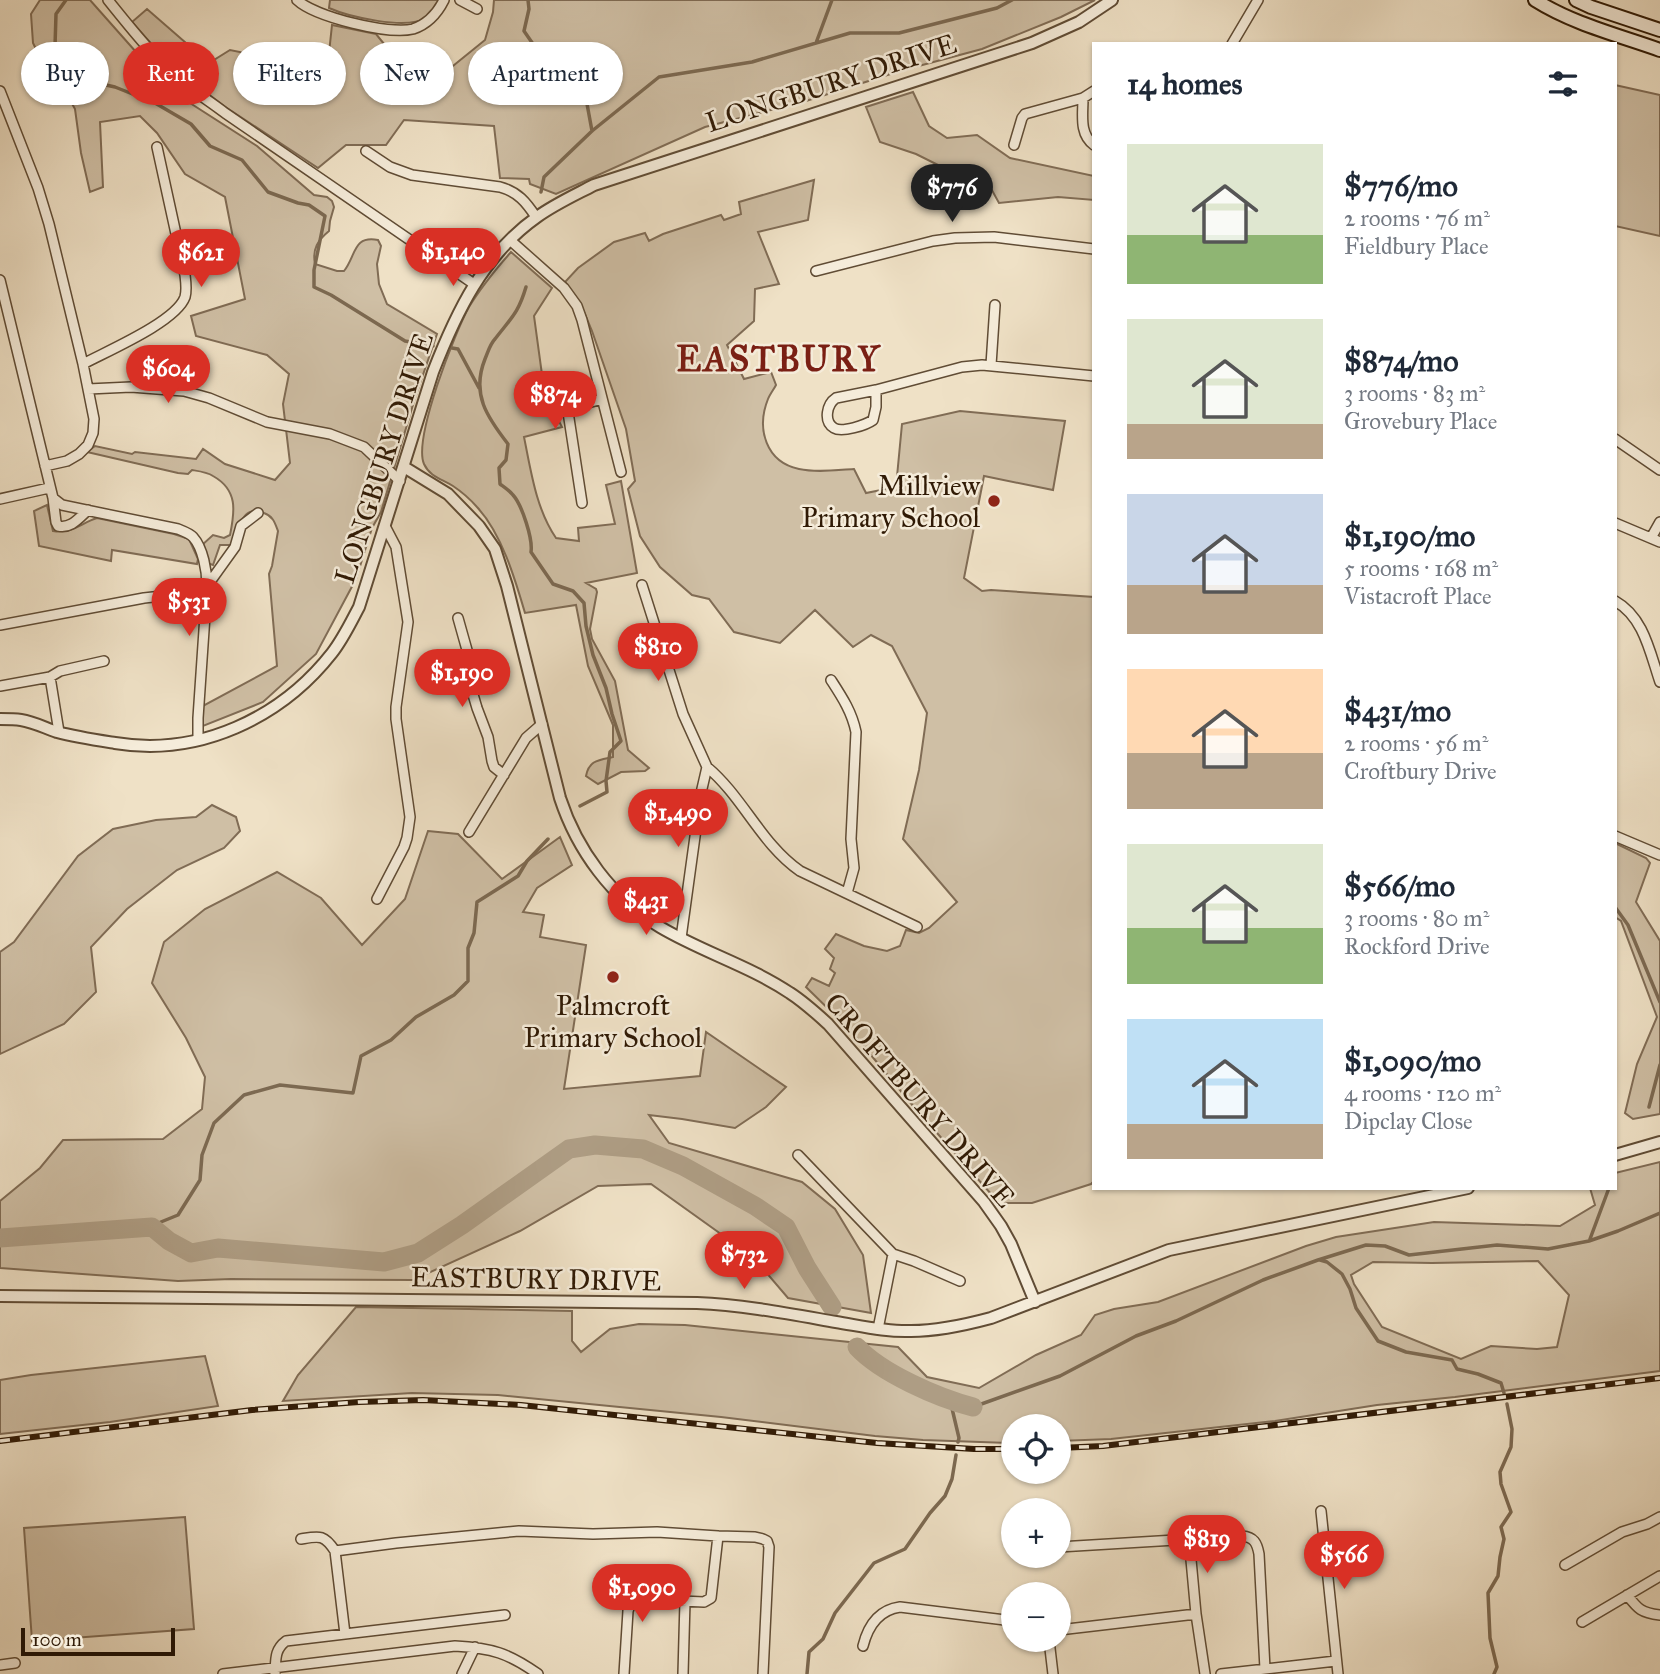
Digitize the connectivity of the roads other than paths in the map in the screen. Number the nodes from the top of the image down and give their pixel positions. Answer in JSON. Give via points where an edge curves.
{"nodes":[{"id":1,"x":108,"y":0,"type":"edge"},
{"id":2,"x":297,"y":0,"type":"edge"},
{"id":3,"x":444,"y":0,"type":"edge"},
{"id":4,"x":460,"y":0,"type":"edge"},
{"id":5,"x":1112,"y":0,"type":"edge"},
{"id":6,"x":1258,"y":0,"type":"edge"},
{"id":7,"x":1535,"y":0,"type":"edge"},
{"id":8,"x":1576,"y":0,"type":"edge"},
{"id":9,"x":477,"y":9,"type":"dead end"},
{"id":10,"x":1660,"y":30,"type":"edge"},
{"id":11,"x":1233,"y":42,"type":"edge"},
{"id":12,"x":1660,"y":50,"type":"edge"},
{"id":13,"x":0,"y":91,"type":"edge"},
{"id":14,"x":1092,"y":93,"type":"edge"},
{"id":15,"x":1083,"y":98,"type":"junction"},
{"id":16,"x":1092,"y":144,"type":"edge"},
{"id":17,"x":1014,"y":145,"type":"dead end"},
{"id":18,"x":157,"y":147,"type":"dead end"},
{"id":19,"x":366,"y":151,"type":"dead end"},
{"id":20,"x":536,"y":217,"type":"junction"},
{"id":21,"x":510,"y":240,"type":"junction"},
{"id":22,"x":1092,"y":249,"type":"edge"},
{"id":23,"x":816,"y":271,"type":"dead end"},
{"id":24,"x":0,"y":280,"type":"edge"},
{"id":25,"x":474,"y":285,"type":"junction"},
{"id":26,"x":995,"y":305,"type":"dead end"},
{"id":27,"x":83,"y":364,"type":"junction"},
{"id":28,"x":991,"y":365,"type":"junction"},
{"id":29,"x":1092,"y":376,"type":"edge"},
{"id":30,"x":88,"y":388,"type":"junction"},
{"id":31,"x":876,"y":390,"type":"junction"},
{"id":32,"x":602,"y":399,"type":"junction"},
{"id":33,"x":1617,"y":440,"type":"edge"},
{"id":34,"x":45,"y":466,"type":"junction"},
{"id":35,"x":404,"y":467,"type":"junction"},
{"id":36,"x":1660,"y":470,"type":"edge"},
{"id":37,"x":621,"y":472,"type":"dead end"},
{"id":38,"x":400,"y":481,"type":"junction"},
{"id":39,"x":50,"y":488,"type":"junction"},
{"id":40,"x":53,"y":498,"type":"junction"},
{"id":41,"x":0,"y":499,"type":"edge"},
{"id":42,"x":582,"y":503,"type":"dead end"},
{"id":43,"x":88,"y":510,"type":"junction"},
{"id":44,"x":258,"y":513,"type":"dead end"},
{"id":45,"x":1660,"y":522,"type":"edge"},
{"id":46,"x":1617,"y":524,"type":"edge"},
{"id":47,"x":385,"y":526,"type":"junction"},
{"id":48,"x":1656,"y":540,"type":"edge"},
{"id":49,"x":206,"y":586,"type":"junction"},
{"id":50,"x":642,"y":586,"type":"dead end"},
{"id":51,"x":206,"y":597,"type":"junction"},
{"id":52,"x":1617,"y":602,"type":"edge"},
{"id":53,"x":458,"y":618,"type":"dead end"},
{"id":54,"x":0,"y":625,"type":"edge"},
{"id":55,"x":104,"y":661,"type":"dead end"},
{"id":56,"x":50,"y":677,"type":"junction"},
{"id":57,"x":831,"y":680,"type":"dead end"},
{"id":58,"x":1660,"y":682,"type":"edge"},
{"id":59,"x":0,"y":685,"type":"edge"},
{"id":60,"x":0,"y":719,"type":"edge"},
{"id":61,"x":542,"y":724,"type":"junction"},
{"id":62,"x":59,"y":732,"type":"junction"},
{"id":63,"x":198,"y":740,"type":"junction"},
{"id":64,"x":707,"y":767,"type":"junction"},
{"id":65,"x":504,"y":775,"type":"junction"},
{"id":66,"x":469,"y":832,"type":"dead end"},
{"id":67,"x":1617,"y":837,"type":"edge"},
{"id":68,"x":1660,"y":855,"type":"edge"},
{"id":69,"x":847,"y":893,"type":"junction"},
{"id":70,"x":377,"y":900,"type":"dead end"},
{"id":71,"x":917,"y":927,"type":"dead end"},
{"id":72,"x":681,"y":938,"type":"junction"},
{"id":73,"x":1660,"y":1142,"type":"edge"},
{"id":74,"x":1617,"y":1154,"type":"edge"},
{"id":75,"x":798,"y":1155,"type":"dead end"},
{"id":76,"x":1458,"y":1190,"type":"edge"},
{"id":77,"x":894,"y":1254,"type":"junction"},
{"id":78,"x":960,"y":1281,"type":"dead end"},
{"id":79,"x":0,"y":1296,"type":"edge"},
{"id":80,"x":1035,"y":1302,"type":"junction"},
{"id":81,"x":878,"y":1329,"type":"junction"},
{"id":82,"x":1321,"y":1511,"type":"dead end"},
{"id":83,"x":1660,"y":1517,"type":"edge"},
{"id":84,"x":718,"y":1536,"type":"junction"},
{"id":85,"x":1189,"y":1538,"type":"junction"},
{"id":86,"x":300,"y":1539,"type":"dead end"},
{"id":87,"x":1071,"y":1546,"type":"edge"},
{"id":88,"x":335,"y":1551,"type":"junction"},
{"id":89,"x":1565,"y":1565,"type":"dead end"},
{"id":90,"x":1660,"y":1576,"type":"edge"},
{"id":91,"x":1627,"y":1595,"type":"junction"},
{"id":92,"x":685,"y":1601,"type":"junction"},
{"id":93,"x":1196,"y":1614,"type":"junction"},
{"id":94,"x":505,"y":1615,"type":"dead end"},
{"id":95,"x":1660,"y":1615,"type":"edge"},
{"id":96,"x":1001,"y":1620,"type":"edge"},
{"id":97,"x":1582,"y":1622,"type":"dead end"},
{"id":98,"x":1071,"y":1629,"type":"edge"},
{"id":99,"x":345,"y":1634,"type":"junction"},
{"id":100,"x":863,"y":1646,"type":"dead end"},
{"id":101,"x":475,"y":1647,"type":"junction"},
{"id":102,"x":1050,"y":1652,"type":"edge"},
{"id":103,"x":1336,"y":1661,"type":"junction"},
{"id":104,"x":15,"y":1663,"type":"dead end"},
{"id":105,"x":0,"y":1665,"type":"edge"},
{"id":106,"x":1265,"y":1669,"type":"junction"},
{"id":107,"x":275,"y":1671,"type":"edge"},
{"id":108,"x":223,"y":1674,"type":"edge"},
{"id":109,"x":462,"y":1674,"type":"edge"},
{"id":110,"x":538,"y":1674,"type":"edge"},
{"id":111,"x":624,"y":1674,"type":"edge"},
{"id":112,"x":683,"y":1674,"type":"edge"},
{"id":113,"x":763,"y":1674,"type":"edge"},
{"id":114,"x":1053,"y":1674,"type":"edge"},
{"id":115,"x":1205,"y":1674,"type":"edge"},
{"id":116,"x":1221,"y":1674,"type":"edge"},
{"id":117,"x":1338,"y":1674,"type":"edge"}],
"edges":[{"from":1,"to":25,"type":"street","via":[[185,84]]},
{"from":2,"to":3,"type":"street","via":[[340,20],[400,30],[430,20]]},
{"from":4,"to":9,"type":"street"},
{"from":5,"to":20,"type":"street","name":"LONGBURY DRIVE","via":[[1079,22],[1032,43],[594,185]]},
{"from":6,"to":11,"type":"street"},
{"from":7,"to":12,"type":"main road","via":[[1564,16]]},
{"from":8,"to":10,"type":"main road"},
{"from":13,"to":27,"type":"street","via":[[38,188]]},
{"from":14,"to":15,"type":"street"},
{"from":15,"to":16,"type":"street","via":[[1084,133]]},
{"from":15,"to":17,"type":"street","via":[[1025,114]]},
{"from":18,"to":27,"type":"street","via":[[185,275],[185,297],[170,315]]},
{"from":19,"to":20,"type":"street","via":[[412,175],[509,190],[526,201]]},
{"from":20,"to":21,"type":"street","name":"LONGBURY DRIVE"},
{"from":21,"to":25,"type":"street","name":"LONGBURY DRIVE"},
{"from":21,"to":32,"type":"street","via":[[572,297]]},
{"from":22,"to":23,"type":"street","via":[[994,237],[955,238]]},
{"from":24,"to":34,"type":"street"},
{"from":25,"to":35,"type":"street","name":"LONGBURY DRIVE","via":[[440,352]]},
{"from":26,"to":28,"type":"street"},
{"from":27,"to":30,"type":"street"},
{"from":28,"to":29,"type":"street"},
{"from":28,"to":31,"type":"street","via":[[962,367]]},
{"from":30,"to":34,"type":"street","via":[[94,419],[88,445],[67,461]]},
{"from":30,"to":38,"type":"street","via":[[184,391],[267,422],[330,434],[364,447]]},
{"from":31,"to":31,"type":"street","via":[[831,402],[828,416],[835,429],[873,420]]},
{"from":32,"to":37,"type":"street"},
{"from":32,"to":42,"type":"street","via":[[568,412]]},
{"from":33,"to":36,"type":"street"},
{"from":34,"to":39,"type":"street"},
{"from":35,"to":38,"type":"street","name":"LONGBURY DRIVE"},
{"from":35,"to":61,"type":"street","name":"CROFTBURY DRIVE","via":[[448,494],[480,526],[495,549]]},
{"from":38,"to":47,"type":"street","name":"LONGBURY DRIVE"},
{"from":39,"to":40,"type":"street"},
{"from":39,"to":41,"type":"street"},
{"from":40,"to":43,"type":"street","via":[[62,505]]},
{"from":40,"to":43,"type":"street","via":[[58,526],[70,525]]},
{"from":43,"to":49,"type":"street","via":[[189,534],[204,566]]},
{"from":44,"to":49,"type":"street","via":[[241,526],[235,547]]},
{"from":45,"to":48,"type":"street"},
{"from":46,"to":48,"type":"street"},
{"from":47,"to":63,"type":"street","name":"LONGBURY DRIVE","via":[[359,607],[333,652],[291,696],[252,720]]},
{"from":47,"to":70,"type":"street","via":[[396,547],[408,622],[396,719],[411,817],[404,847]]},
{"from":49,"to":51,"type":"street"},
{"from":50,"to":64,"type":"street","via":[[683,714]]},
{"from":51,"to":54,"type":"street","via":[[144,598]]},
{"from":51,"to":63,"type":"street"},
{"from":52,"to":58,"type":"street","via":[[1640,624]]},
{"from":53,"to":65,"type":"street","via":[[472,694],[494,767]]},
{"from":55,"to":56,"type":"street"},
{"from":56,"to":59,"type":"street"},
{"from":56,"to":62,"type":"street"},
{"from":57,"to":69,"type":"street","via":[[848,705],[856,732],[854,868]]},
{"from":60,"to":62,"type":"street","name":"LONGBURY DRIVE","via":[[21,720]]},
{"from":61,"to":65,"type":"street","via":[[526,738]]},
{"from":61,"to":72,"type":"street","name":"CROFTBURY DRIVE","via":[[559,798],[580,846],[620,896]]},
{"from":62,"to":63,"type":"street","name":"LONGBURY DRIVE","via":[[137,746]]},
{"from":64,"to":69,"type":"street","via":[[780,855],[800,871]]},
{"from":64,"to":72,"type":"street"},
{"from":65,"to":66,"type":"street"},
{"from":67,"to":68,"type":"street"},
{"from":69,"to":71,"type":"street"},
{"from":72,"to":80,"type":"street","name":"CROFTBURY DRIVE","via":[[789,992],[828,1024],[984,1202],[1011,1244]]},
{"from":73,"to":74,"type":"street"},
{"from":75,"to":77,"type":"street"},
{"from":76,"to":80,"type":"street","name":"EASTBURY DRIVE","via":[[1169,1250]]},
{"from":77,"to":78,"type":"street"},
{"from":77,"to":81,"type":"street"},
{"from":79,"to":81,"type":"street","name":"EASTBURY DRIVE","via":[[726,1304]]},
{"from":80,"to":81,"type":"street","name":"EASTBURY DRIVE","via":[[957,1327],[908,1332]]},
{"from":82,"to":103,"type":"street"},
{"from":83,"to":89,"type":"street","via":[[1622,1532]]},
{"from":84,"to":88,"type":"street","via":[[519,1531]]},
{"from":84,"to":92,"type":"street","via":[[711,1598]]},
{"from":84,"to":113,"type":"street","via":[[767,1541]]},
{"from":85,"to":87,"type":"street"},
{"from":85,"to":93,"type":"street"},
{"from":85,"to":106,"type":"street","via":[[1242,1536],[1257,1543]]},
{"from":86,"to":88,"type":"street","via":[[324,1538]]},
{"from":88,"to":99,"type":"street"},
{"from":90,"to":91,"type":"street"},
{"from":91,"to":95,"type":"street","via":[[1643,1612]]},
{"from":91,"to":97,"type":"street"},
{"from":92,"to":111,"type":"street","via":[[631,1602]]},
{"from":92,"to":112,"type":"street"},
{"from":93,"to":98,"type":"street"},
{"from":93,"to":115,"type":"street"},
{"from":94,"to":99,"type":"street"},
{"from":96,"to":100,"type":"street","via":[[892,1608],[874,1620]]},
{"from":99,"to":107,"type":"street","via":[[286,1641],[277,1650]]},
{"from":101,"to":107,"type":"street"},
{"from":101,"to":109,"type":"street"},
{"from":101,"to":110,"type":"street","via":[[499,1651]]},
{"from":102,"to":114,"type":"street"},
{"from":103,"to":106,"type":"street"},
{"from":103,"to":117,"type":"street"},
{"from":104,"to":105,"type":"street"},
{"from":106,"to":116,"type":"street"},
{"from":107,"to":108,"type":"street"}]}
